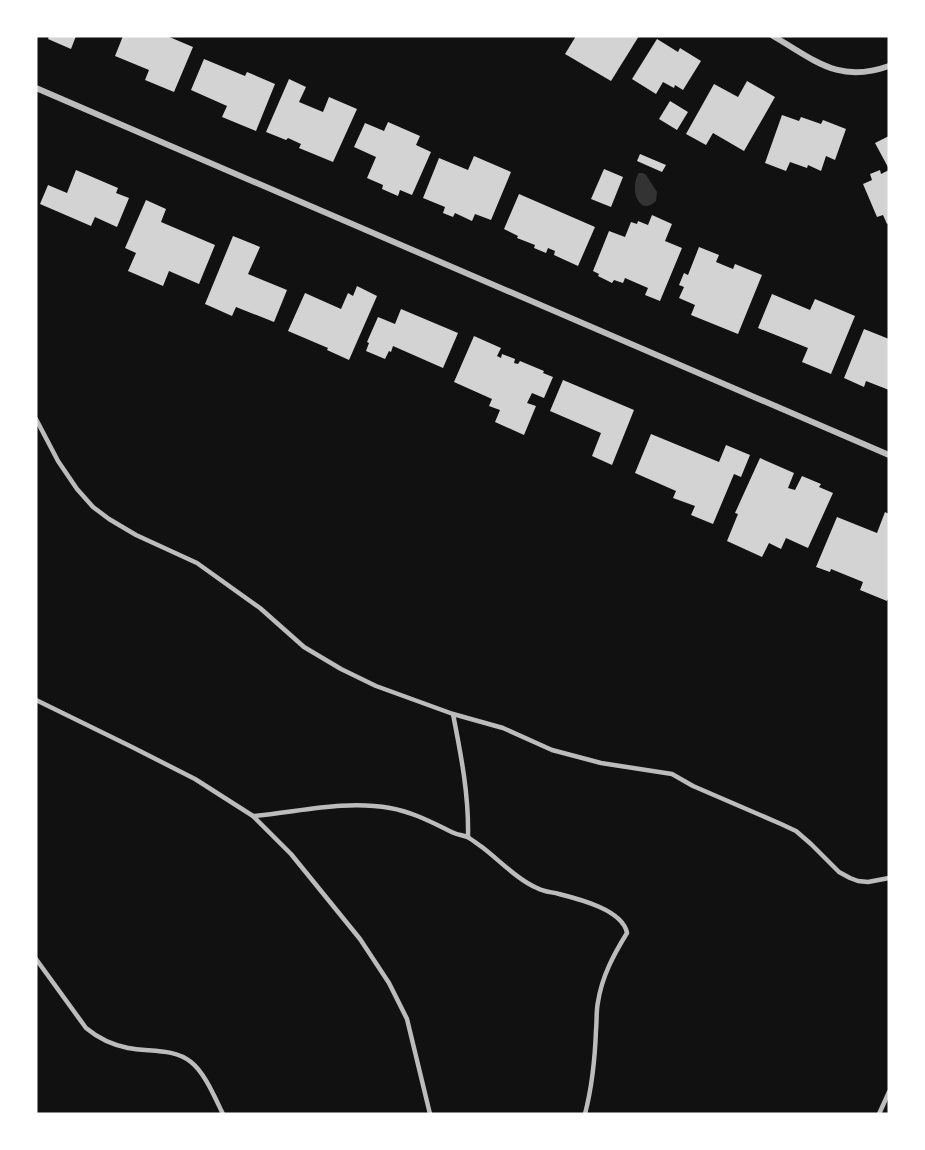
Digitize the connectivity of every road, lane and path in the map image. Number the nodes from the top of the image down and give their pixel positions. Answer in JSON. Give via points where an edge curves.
{"nodes":[{"id":1,"x":773,"y":36,"type":"edge"},
{"id":2,"x":889,"y":66,"type":"edge"},
{"id":3,"x":36,"y":88,"type":"edge"},
{"id":4,"x":36,"y":419,"type":"edge"},
{"id":5,"x":889,"y":455,"type":"edge"},
{"id":6,"x":36,"y":700,"type":"edge"},
{"id":7,"x":453,"y":714,"type":"junction"},
{"id":8,"x":253,"y":816,"type":"junction"},
{"id":9,"x":468,"y":837,"type":"junction"},
{"id":10,"x":889,"y":878,"type":"edge"},
{"id":11,"x":36,"y":959,"type":"edge"},
{"id":12,"x":889,"y":1092,"type":"edge"},
{"id":13,"x":223,"y":1114,"type":"edge"},
{"id":14,"x":430,"y":1114,"type":"edge"},
{"id":15,"x":585,"y":1114,"type":"edge"},
{"id":16,"x":879,"y":1114,"type":"edge"}],
"edges":[{"from":1,"to":2,"type":"street","via":[[836,70],[856,73]]},
{"from":3,"to":5,"type":"street"},
{"from":4,"to":7,"type":"lane","via":[[77,489],[109,519],[197,563],[260,608],[304,647],[341,669],[376,687]]},
{"from":6,"to":8,"type":"lane","via":[[184,773]]},
{"from":7,"to":9,"type":"lane","via":[[461,754]]},
{"from":7,"to":10,"type":"lane","via":[[503,728],[552,750],[601,763],[672,774],[796,831],[840,872],[858,881]]},
{"from":8,"to":9,"type":"lane","via":[[325,806],[374,806],[411,813]]},
{"from":8,"to":14,"type":"lane","via":[[291,854],[360,939],[389,983],[407,1019]]},
{"from":9,"to":15,"type":"lane","via":[[526,883],[596,905],[626,926],[627,933],[608,968],[597,1003],[594,1061]]},
{"from":11,"to":13,"type":"lane","via":[[93,1034],[128,1048],[173,1054],[191,1061]]},
{"from":12,"to":16,"type":"lane"}]}
